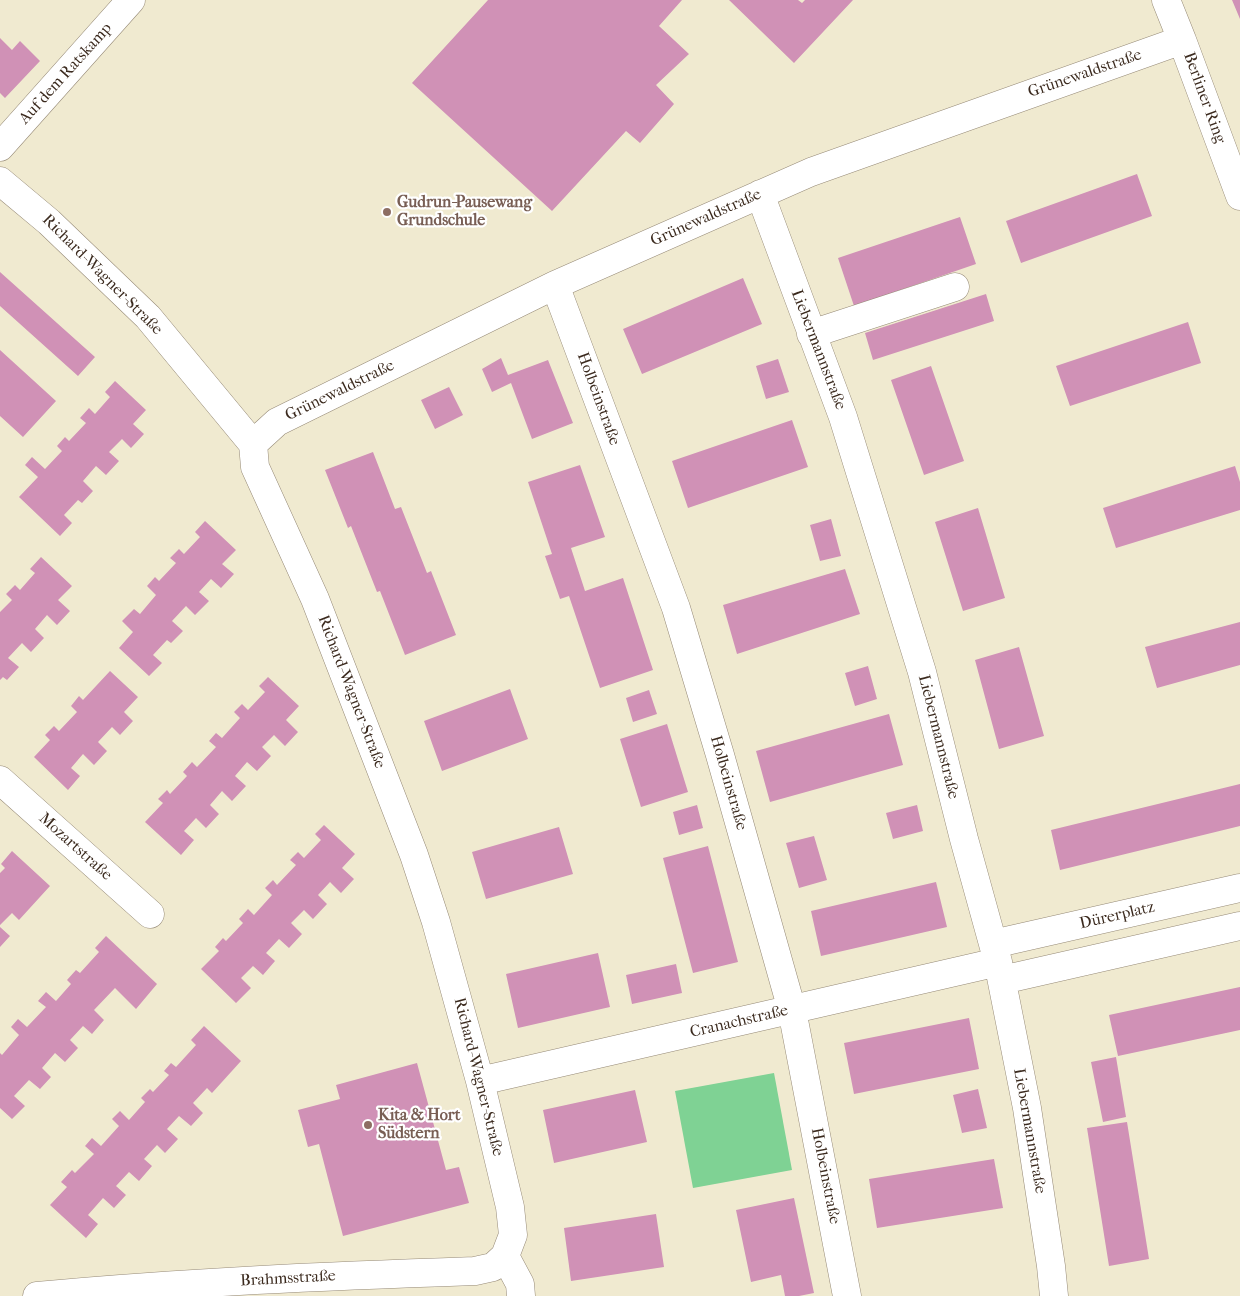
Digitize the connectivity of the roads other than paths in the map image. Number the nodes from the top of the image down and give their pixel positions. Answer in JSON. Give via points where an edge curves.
{"nodes":[{"id":1,"x":131,"y":0,"type":"edge"},
{"id":2,"x":1166,"y":0,"type":"edge"},
{"id":3,"x":1182,"y":40,"type":"junction"},
{"id":4,"x":0,"y":147,"type":"edge"},
{"id":5,"x":0,"y":181,"type":"edge"},
{"id":6,"x":760,"y":194,"type":"junction"},
{"id":7,"x":1240,"y":196,"type":"edge"},
{"id":8,"x":555,"y":284,"type":"junction"},
{"id":9,"x":955,"y":287,"type":"dead end"},
{"id":10,"x":812,"y":334,"type":"junction"},
{"id":11,"x":252,"y":444,"type":"junction"},
{"id":12,"x":0,"y":780,"type":"edge"},
{"id":13,"x":1240,"y":888,"type":"edge"},
{"id":14,"x":150,"y":914,"type":"dead end"},
{"id":15,"x":1240,"y":926,"type":"edge"},
{"id":16,"x":998,"y":962,"type":"junction"},
{"id":17,"x":792,"y":1010,"type":"junction"},
{"id":18,"x":480,"y":1081,"type":"junction"},
{"id":19,"x":505,"y":1256,"type":"junction"},
{"id":20,"x":37,"y":1296,"type":"edge"},
{"id":21,"x":521,"y":1296,"type":"edge"},
{"id":22,"x":847,"y":1296,"type":"edge"},
{"id":23,"x":1054,"y":1296,"type":"edge"}],
"edges":[{"from":1,"to":4,"type":"street","name":"Auf dem Ratskamp"},
{"from":2,"to":3,"type":"street","name":"Berliner Ring"},
{"from":3,"to":6,"type":"street","name":"Grünewaldstraße","via":[[830,165]]},
{"from":3,"to":7,"type":"street","name":"Berliner Ring"},
{"from":5,"to":11,"type":"street","name":"Richard-Wagner-Straße","via":[[49,222],[148,317]]},
{"from":6,"to":8,"type":"street","name":"Grünewaldstraße"},
{"from":6,"to":10,"type":"street","name":"Liebermannstraße"},
{"from":8,"to":11,"type":"street","name":"Grünewaldstraße","via":[[278,422]]},
{"from":8,"to":17,"type":"street","name":"Holbeinstraße","via":[[676,608]]},
{"from":9,"to":10,"type":"street"},
{"from":10,"to":16,"type":"street","name":"Liebermannstraße","via":[[843,417],[922,672]]},
{"from":11,"to":18,"type":"street","name":"Richard-Wagner-Straße","via":[[255,467],[315,599],[414,855]]},
{"from":12,"to":14,"type":"street","name":"Mozartstraße"},
{"from":13,"to":16,"type":"street","name":"Dürerplatz"},
{"from":15,"to":16,"type":"street"},
{"from":16,"to":17,"type":"street","name":"Cranachstraße"},
{"from":16,"to":23,"type":"street","name":"Liebermannstraße","via":[[1027,1108]]},
{"from":17,"to":18,"type":"street","name":"Cranachstraße"},
{"from":17,"to":22,"type":"street","name":"Holbeinstraße"},
{"from":18,"to":19,"type":"street","name":"Richard-Wagner-Straße","via":[[510,1207],[513,1235]]},
{"from":19,"to":20,"type":"street","name":"Brahmsstraße","via":[[493,1267],[475,1271],[291,1278]]},
{"from":19,"to":21,"type":"street","via":[[520,1284]]}]}
